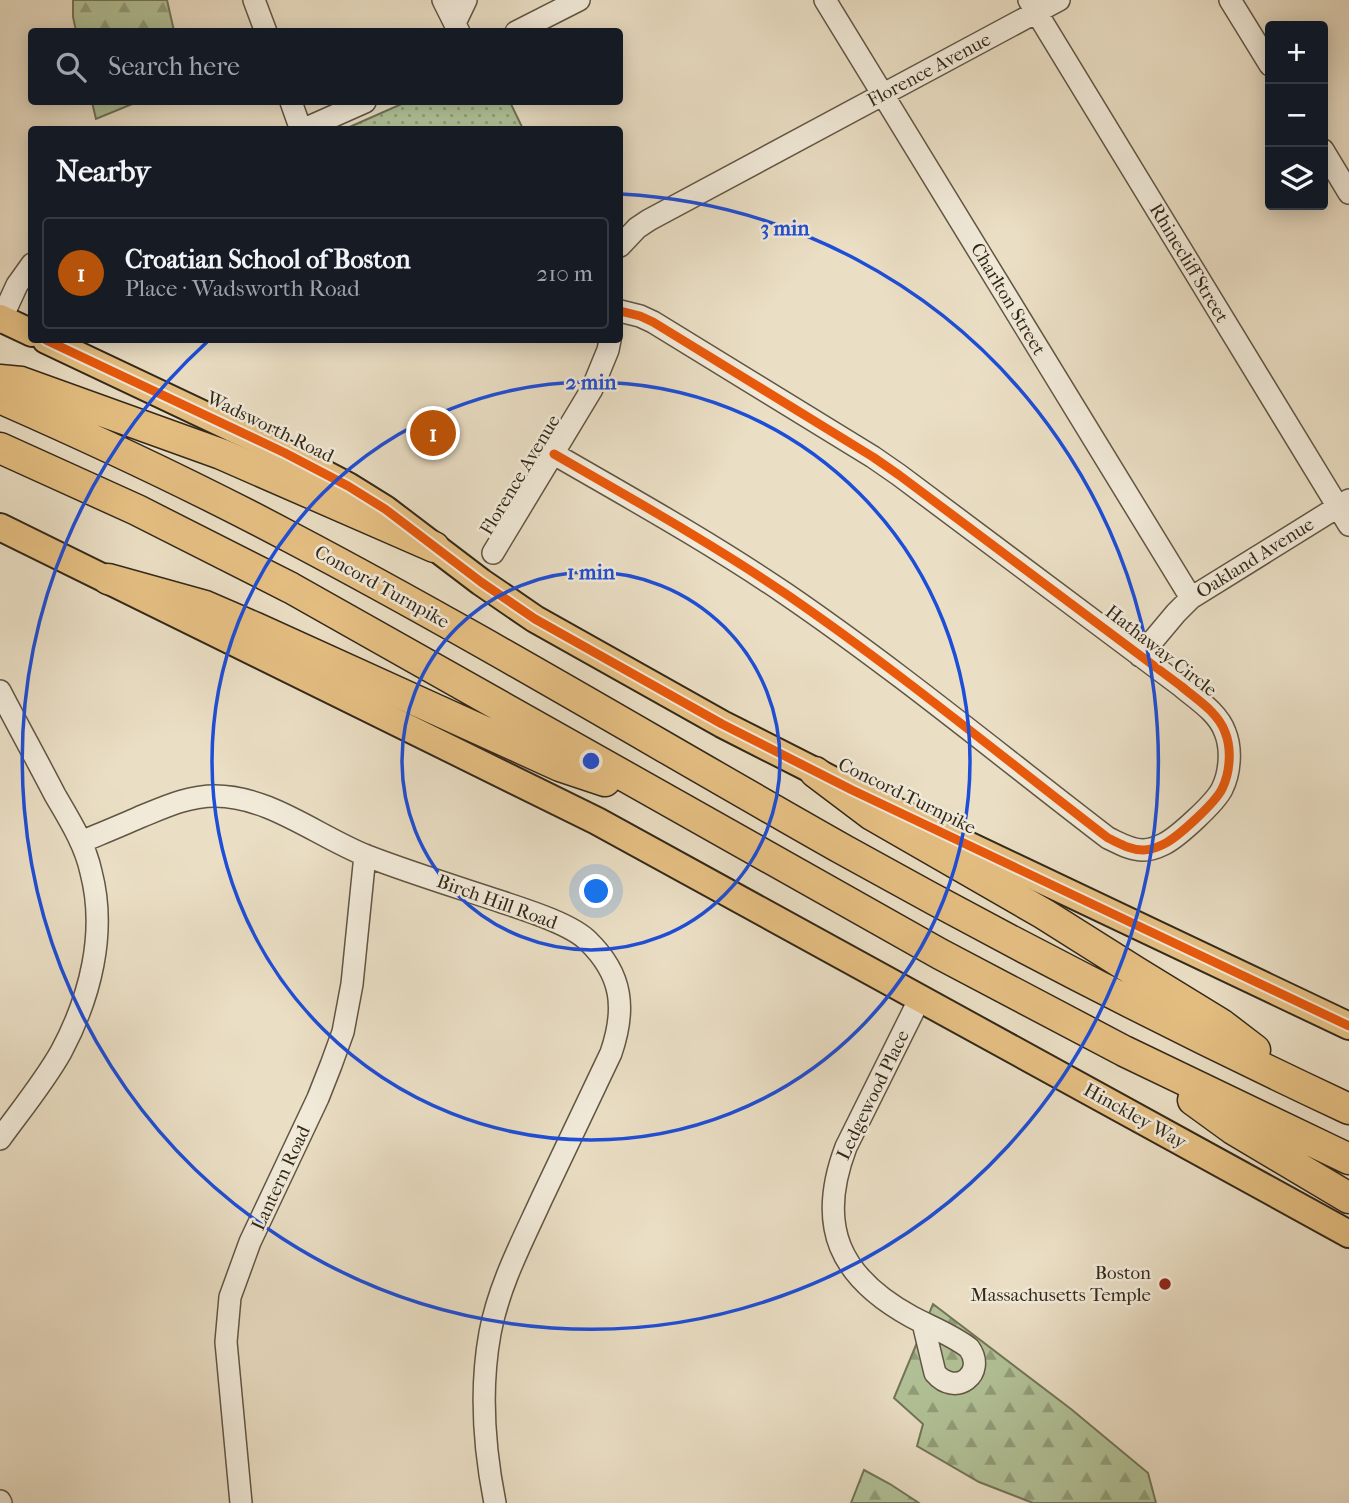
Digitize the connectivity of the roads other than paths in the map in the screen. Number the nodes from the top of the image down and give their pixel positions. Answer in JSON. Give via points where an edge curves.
{"nodes":[{"id":1,"x":254,"y":0,"type":"edge"},
{"id":2,"x":443,"y":0,"type":"edge"},
{"id":3,"x":466,"y":0,"type":"edge"},
{"id":4,"x":579,"y":0,"type":"edge"},
{"id":5,"x":825,"y":0,"type":"edge"},
{"id":6,"x":1059,"y":0,"type":"edge"},
{"id":7,"x":1230,"y":0,"type":"edge"},
{"id":8,"x":1032,"y":6,"type":"edge"},
{"id":9,"x":457,"y":27,"type":"edge"},
{"id":10,"x":264,"y":28,"type":"edge"},
{"id":11,"x":524,"y":28,"type":"edge"},
{"id":12,"x":1265,"y":57,"type":"edge"},
{"id":13,"x":882,"y":94,"type":"junction"},
{"id":14,"x":292,"y":105,"type":"edge"},
{"id":15,"x":358,"y":105,"type":"edge"},
{"id":16,"x":300,"y":126,"type":"edge"},
{"id":17,"x":310,"y":126,"type":"edge"},
{"id":18,"x":1328,"y":158,"type":"edge"},
{"id":19,"x":1349,"y":193,"type":"edge"},
{"id":20,"x":623,"y":243,"type":"edge"},
{"id":21,"x":28,"y":270,"type":"edge"},
{"id":22,"x":623,"y":312,"type":"edge"},
{"id":23,"x":0,"y":319,"type":"edge"},
{"id":24,"x":28,"y":331,"type":"edge"},
{"id":25,"x":52,"y":343,"type":"edge"},
{"id":26,"x":609,"y":343,"type":"edge"},
{"id":27,"x":2,"y":386,"type":"edge"},
{"id":28,"x":0,"y":448,"type":"edge"},
{"id":29,"x":554,"y":454,"type":"junction"},
{"id":30,"x":1345,"y":510,"type":"edge"},
{"id":31,"x":0,"y":527,"type":"edge"},
{"id":32,"x":434,"y":547,"type":"junction"},
{"id":33,"x":493,"y":552,"type":"dead end"},
{"id":34,"x":465,"y":570,"type":"joint"},
{"id":35,"x":108,"y":579,"type":"junction"},
{"id":36,"x":1191,"y":598,"type":"junction"},
{"id":37,"x":1140,"y":656,"type":"junction"},
{"id":38,"x":0,"y":691,"type":"edge"},
{"id":39,"x":815,"y":772,"type":"junction"},
{"id":40,"x":669,"y":802,"type":"junction"},
{"id":41,"x":81,"y":842,"type":"junction"},
{"id":42,"x":365,"y":855,"type":"junction"},
{"id":43,"x":920,"y":998,"type":"junction"},
{"id":44,"x":1349,"y":1026,"type":"edge"},
{"id":45,"x":1124,"y":1051,"type":"junction"},
{"id":46,"x":1308,"y":1090,"type":"junction"},
{"id":47,"x":1349,"y":1109,"type":"edge"},
{"id":48,"x":0,"y":1139,"type":"edge"},
{"id":49,"x":1349,"y":1159,"type":"edge"},
{"id":50,"x":1349,"y":1198,"type":"edge"},
{"id":51,"x":1349,"y":1234,"type":"edge"},
{"id":52,"x":923,"y":1323,"type":"dead end"},
{"id":53,"x":241,"y":1503,"type":"edge"},
{"id":54,"x":495,"y":1503,"type":"edge"}],
"edges":[{"from":1,"to":10,"type":"street"},
{"from":2,"to":9,"type":"street"},
{"from":3,"to":9,"type":"street"},
{"from":4,"to":11,"type":"street"},
{"from":5,"to":13,"type":"street","name":"Charlton Street"},
{"from":6,"to":8,"type":"street","name":"Florence Avenue"},
{"from":7,"to":12,"type":"street"},
{"from":8,"to":13,"type":"street","name":"Florence Avenue"},
{"from":8,"to":30,"type":"street","name":"Rhinecliff Street"},
{"from":13,"to":20,"type":"street","name":"Florence Avenue","via":[[649,220]]},
{"from":13,"to":36,"type":"street","name":"Charlton Street"},
{"from":14,"to":16,"type":"street"},
{"from":15,"to":17,"type":"street"},
{"from":18,"to":19,"type":"street"},
{"from":21,"to":23,"type":"street"},
{"from":22,"to":37,"type":"street","name":"Hathaway Circle","via":[[653,321],[873,457]]},
{"from":23,"to":24,"type":"main road"},
{"from":25,"to":32,"type":"main road","name":"Wadsworth Road","via":[[323,472],[385,509]]},
{"from":26,"to":29,"type":"street","name":"Florence Avenue","via":[[592,389]]},
{"from":27,"to":32,"type":"highway","via":[[21,383],[202,447]]},
{"from":27,"to":46,"type":"highway","name":"Concord Turnpike","via":[[412,603],[944,905]]},
{"from":28,"to":40,"type":"highway","via":[[291,588]]},
{"from":29,"to":33,"type":"street","name":"Florence Avenue"},
{"from":29,"to":37,"type":"street","name":"Hathaway Circle","via":[[783,592],[1108,838],[1143,850],[1174,838],[1216,799],[1225,781],[1229,753],[1219,721]]},
{"from":30,"to":36,"type":"street","name":"Oakland Avenue"},
{"from":31,"to":35,"type":"main road"},
{"from":32,"to":34,"type":"main road","name":"Wadsworth Road"},
{"from":34,"to":39,"type":"main road","name":"Concord Turnpike","via":[[572,640]]},
{"from":35,"to":40,"type":"highway","via":[[205,606],[560,766]]},
{"from":35,"to":43,"type":"main road","via":[[597,821]]},
{"from":36,"to":37,"type":"street","name":"Oakland Avenue"},
{"from":38,"to":41,"type":"street"},
{"from":39,"to":44,"type":"main road","name":"Concord Turnpike"},
{"from":39,"to":46,"type":"highway","via":[[872,815],[1027,903],[1221,1024]]},
{"from":40,"to":45,"type":"highway"},
{"from":41,"to":42,"type":"street","name":"Birch Hill Road","via":[[181,800],[238,797]]},
{"from":41,"to":48,"type":"street","via":[[96,895],[96,944],[88,986],[60,1054]]},
{"from":42,"to":53,"type":"street","name":"Lantern Road","via":[[343,1032],[230,1297],[226,1342]]},
{"from":42,"to":54,"type":"street","name":"Birch Hill Road","via":[[556,922],[586,939],[606,961],[618,989],[618,1030],[611,1053],[508,1271],[490,1331],[485,1418]]},
{"from":43,"to":51,"type":"main road","name":"Hinckley Way"},
{"from":43,"to":52,"type":"street","name":"Ledgewood Place","via":[[846,1147],[837,1170],[833,1219],[844,1258],[858,1277],[890,1304]]},
{"from":45,"to":49,"type":"highway"},
{"from":45,"to":50,"type":"highway","via":[[1233,1129]]},
{"from":46,"to":47,"type":"highway","name":"Concord Turnpike"}]}
